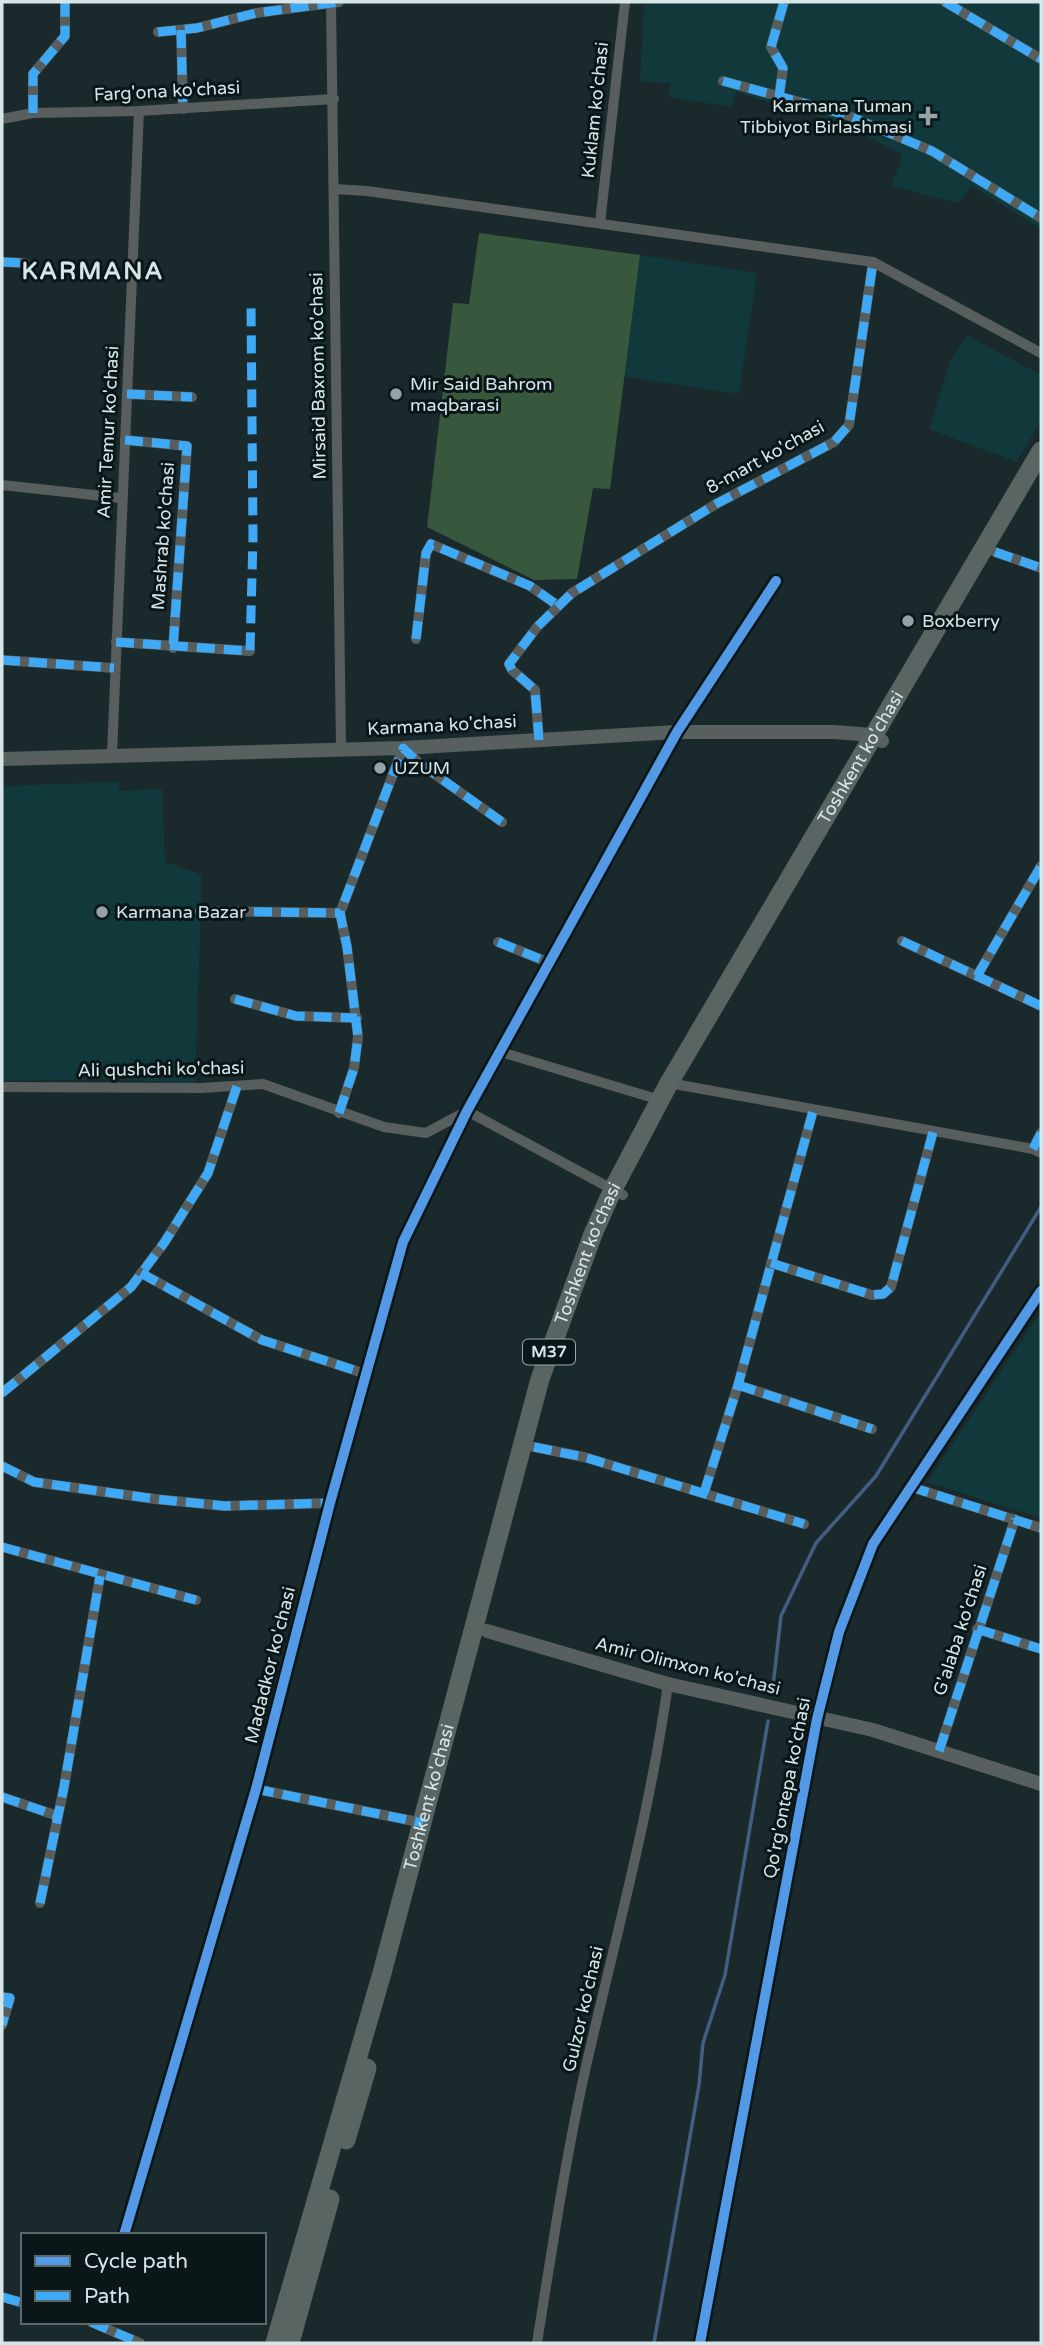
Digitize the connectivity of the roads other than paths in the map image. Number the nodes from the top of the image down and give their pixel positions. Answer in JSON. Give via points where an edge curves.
{"nodes":[{"id":1,"x":65,"y":2,"type":"edge"},
{"id":2,"x":625,"y":2,"type":"edge"},
{"id":3,"x":784,"y":2,"type":"edge"},
{"id":4,"x":945,"y":2,"type":"edge"},
{"id":5,"x":334,"y":3,"type":"edge"},
{"id":6,"x":181,"y":30,"type":"junction"},
{"id":7,"x":158,"y":33,"type":"dead end"},
{"id":8,"x":1041,"y":59,"type":"edge"},
{"id":9,"x":723,"y":81,"type":"dead end"},
{"id":10,"x":779,"y":97,"type":"junction"},
{"id":11,"x":334,"y":99,"type":"junction"},
{"id":12,"x":183,"y":109,"type":"junction"},
{"id":13,"x":139,"y":111,"type":"junction"},
{"id":14,"x":33,"y":113,"type":"junction"},
{"id":15,"x":2,"y":119,"type":"edge"},
{"id":16,"x":334,"y":189,"type":"junction"},
{"id":17,"x":1040,"y":215,"type":"edge"},
{"id":18,"x":600,"y":223,"type":"junction"},
{"id":19,"x":873,"y":261,"type":"junction"},
{"id":20,"x":2,"y":262,"type":"edge"},
{"id":21,"x":25,"y":263,"type":"dead end"},
{"id":22,"x":1041,"y":353,"type":"edge"},
{"id":23,"x":127,"y":394,"type":"junction"},
{"id":24,"x":192,"y":397,"type":"dead end"},
{"id":25,"x":125,"y":440,"type":"junction"},
{"id":26,"x":1041,"y":451,"type":"edge"},
{"id":27,"x":1041,"y":475,"type":"edge"},
{"id":28,"x":2,"y":485,"type":"edge"},
{"id":29,"x":121,"y":498,"type":"junction"},
{"id":30,"x":995,"y":552,"type":"junction"},
{"id":31,"x":1041,"y":568,"type":"edge"},
{"id":32,"x":776,"y":581,"type":"dead end"},
{"id":33,"x":557,"y":605,"type":"junction"},
{"id":34,"x":416,"y":639,"type":"dead end"},
{"id":35,"x":116,"y":642,"type":"junction"},
{"id":36,"x":173,"y":648,"type":"junction"},
{"id":37,"x":250,"y":651,"type":"dead end"},
{"id":38,"x":2,"y":660,"type":"edge"},
{"id":39,"x":114,"y":668,"type":"junction"},
{"id":40,"x":677,"y":732,"type":"junction"},
{"id":41,"x":877,"y":738,"type":"junction"},
{"id":42,"x":539,"y":740,"type":"junction"},
{"id":43,"x":403,"y":748,"type":"junction"},
{"id":44,"x":341,"y":749,"type":"junction"},
{"id":45,"x":111,"y":754,"type":"junction"},
{"id":46,"x":2,"y":759,"type":"edge"},
{"id":47,"x":502,"y":822,"type":"dead end"},
{"id":48,"x":1041,"y":866,"type":"edge"},
{"id":49,"x":200,"y":911,"type":"dead end"},
{"id":50,"x":340,"y":914,"type":"junction"},
{"id":51,"x":902,"y":941,"type":"dead end"},
{"id":52,"x":498,"y":942,"type":"dead end"},
{"id":53,"x":550,"y":963,"type":"junction"},
{"id":54,"x":977,"y":976,"type":"junction"},
{"id":55,"x":235,"y":999,"type":"dead end"},
{"id":56,"x":1041,"y":1006,"type":"edge"},
{"id":57,"x":357,"y":1018,"type":"junction"},
{"id":58,"x":501,"y":1052,"type":"junction"},
{"id":59,"x":237,"y":1086,"type":"junction"},
{"id":60,"x":2,"y":1087,"type":"edge"},
{"id":61,"x":670,"y":1090,"type":"junction"},
{"id":62,"x":467,"y":1111,"type":"junction"},
{"id":63,"x":813,"y":1111,"type":"junction"},
{"id":64,"x":339,"y":1113,"type":"junction"},
{"id":65,"x":933,"y":1132,"type":"junction"},
{"id":66,"x":1041,"y":1133,"type":"edge"},
{"id":67,"x":1037,"y":1151,"type":"edge"},
{"id":68,"x":618,"y":1192,"type":"junction"},
{"id":69,"x":771,"y":1263,"type":"junction"},
{"id":70,"x":141,"y":1273,"type":"junction"},
{"id":71,"x":1041,"y":1291,"type":"edge"},
{"id":72,"x":366,"y":1374,"type":"junction"},
{"id":73,"x":738,"y":1385,"type":"junction"},
{"id":74,"x":2,"y":1393,"type":"edge"},
{"id":75,"x":872,"y":1429,"type":"dead end"},
{"id":76,"x":534,"y":1447,"type":"junction"},
{"id":77,"x":2,"y":1466,"type":"edge"},
{"id":78,"x":911,"y":1487,"type":"junction"},
{"id":79,"x":704,"y":1493,"type":"junction"},
{"id":80,"x":330,"y":1503,"type":"junction"},
{"id":81,"x":1014,"y":1519,"type":"junction"},
{"id":82,"x":804,"y":1524,"type":"dead end"},
{"id":83,"x":1041,"y":1528,"type":"edge"},
{"id":84,"x":2,"y":1547,"type":"edge"},
{"id":85,"x":100,"y":1576,"type":"junction"},
{"id":86,"x":195,"y":1600,"type":"dead end"},
{"id":87,"x":481,"y":1629,"type":"junction"},
{"id":88,"x":977,"y":1629,"type":"junction"},
{"id":89,"x":1041,"y":1648,"type":"edge"},
{"id":90,"x":667,"y":1685,"type":"junction"},
{"id":91,"x":817,"y":1718,"type":"junction"},
{"id":92,"x":939,"y":1751,"type":"junction"},
{"id":93,"x":1041,"y":1784,"type":"edge"},
{"id":94,"x":256,"y":1789,"type":"junction"},
{"id":95,"x":2,"y":1797,"type":"edge"},
{"id":96,"x":58,"y":1816,"type":"junction"},
{"id":97,"x":423,"y":1823,"type":"junction"},
{"id":98,"x":40,"y":1903,"type":"dead end"},
{"id":99,"x":6,"y":1998,"type":"edge"},
{"id":100,"x":2,"y":2025,"type":"edge"},
{"id":101,"x":125,"y":2233,"type":"edge"},
{"id":102,"x":2,"y":2297,"type":"edge"},
{"id":103,"x":21,"y":2302,"type":"edge"},
{"id":104,"x":97,"y":2324,"type":"edge"},
{"id":105,"x":140,"y":2343,"type":"edge"},
{"id":106,"x":275,"y":2343,"type":"edge"},
{"id":107,"x":290,"y":2343,"type":"edge"},
{"id":108,"x":537,"y":2343,"type":"edge"},
{"id":109,"x":700,"y":2343,"type":"edge"}],
"edges":[{"from":1,"to":14,"type":"street","via":[[65,36],[33,74]]},
{"from":2,"to":18,"type":"street","name":"Kuklam ko'chasi"},
{"from":3,"to":10,"type":"street","via":[[771,47],[783,68]]},
{"from":4,"to":8,"type":"street"},
{"from":5,"to":6,"type":"street","via":[[256,13]]},
{"from":5,"to":11,"type":"street","name":"Mirsaid Baxrom ko'chasi"},
{"from":6,"to":7,"type":"street"},
{"from":6,"to":12,"type":"street"},
{"from":9,"to":10,"type":"street"},
{"from":10,"to":17,"type":"street","via":[[847,115],[932,151]]},
{"from":11,"to":12,"type":"street","name":"Farg'ona ko'chasi"},
{"from":11,"to":16,"type":"street","name":"Mirsaid Baxrom ko'chasi"},
{"from":12,"to":13,"type":"street","name":"Farg'ona ko'chasi"},
{"from":13,"to":14,"type":"street","name":"Farg'ona ko'chasi"},
{"from":13,"to":23,"type":"street","name":"Amir Temur ko'chasi"},
{"from":14,"to":15,"type":"street","name":"Farg'ona ko'chasi"},
{"from":16,"to":18,"type":"street"},
{"from":16,"to":44,"type":"street","name":"Mirsaid Baxrom ko'chasi"},
{"from":18,"to":19,"type":"street"},
{"from":19,"to":22,"type":"street"},
{"from":19,"to":33,"type":"street","name":"8-mart ko'chasi","via":[[849,425],[834,442],[716,504]]},
{"from":20,"to":21,"type":"street"},
{"from":23,"to":24,"type":"street"},
{"from":23,"to":25,"type":"street","name":"Amir Temur ko'chasi"},
{"from":25,"to":29,"type":"street","name":"Amir Temur ko'chasi"},
{"from":25,"to":36,"type":"street","name":"Mashrab ko'chasi","via":[[187,446]]},
{"from":26,"to":41,"type":"highway","name":"Toshkent ko'chasi","number":"M37"},
{"from":27,"to":30,"type":"highway","name":"Toshkent ko'chasi","number":"M37"},
{"from":28,"to":29,"type":"street"},
{"from":29,"to":35,"type":"street","name":"Amir Temur ko'chasi"},
{"from":30,"to":31,"type":"street"},
{"from":30,"to":41,"type":"highway","name":"Toshkent ko'chasi","number":"M37"},
{"from":32,"to":40,"type":"street","name":"Madadkor ko'chasi"},
{"from":33,"to":34,"type":"street","via":[[530,586],[431,544],[426,553]]},
{"from":33,"to":42,"type":"street","name":"8-mart ko'chasi","via":[[509,664],[535,690]]},
{"from":35,"to":36,"type":"street"},
{"from":35,"to":39,"type":"street","name":"Amir Temur ko'chasi"},
{"from":36,"to":37,"type":"street"},
{"from":38,"to":39,"type":"street"},
{"from":39,"to":45,"type":"street","name":"Amir Temur ko'chasi"},
{"from":40,"to":41,"type":"main road","name":"Karmana ko'chasi","via":[[834,732]]},
{"from":40,"to":42,"type":"main road","name":"Karmana ko'chasi"},
{"from":40,"to":53,"type":"street","name":"Madadkor ko'chasi"},
{"from":41,"to":61,"type":"highway","name":"Toshkent ko'chasi","number":"M37"},
{"from":42,"to":43,"type":"main road","name":"Karmana ko'chasi"},
{"from":43,"to":44,"type":"main road","name":"Karmana ko'chasi"},
{"from":43,"to":47,"type":"street"},
{"from":43,"to":50,"type":"street"},
{"from":44,"to":45,"type":"main road","name":"Karmana ko'chasi"},
{"from":45,"to":46,"type":"main road","name":"Karmana ko'chasi"},
{"from":48,"to":54,"type":"street"},
{"from":49,"to":50,"type":"street"},
{"from":50,"to":57,"type":"street"},
{"from":51,"to":54,"type":"street"},
{"from":52,"to":53,"type":"street"},
{"from":53,"to":58,"type":"street","name":"Madadkor ko'chasi"},
{"from":54,"to":56,"type":"street"},
{"from":55,"to":57,"type":"street","via":[[296,1016]]},
{"from":57,"to":64,"type":"street","via":[[354,1068]]},
{"from":58,"to":61,"type":"street"},
{"from":58,"to":62,"type":"street","name":"Madadkor ko'chasi"},
{"from":59,"to":60,"type":"street","name":"Ali qushchi ko'chasi"},
{"from":59,"to":64,"type":"street","name":"Ali qushchi ko'chasi","via":[[263,1084]]},
{"from":59,"to":70,"type":"street","via":[[208,1172]]},
{"from":61,"to":63,"type":"street"},
{"from":61,"to":68,"type":"highway","name":"Toshkent ko'chasi","number":"M37"},
{"from":62,"to":64,"type":"street","name":"Ali qushchi ko'chasi","via":[[426,1133],[384,1127]]},
{"from":62,"to":68,"type":"street"},
{"from":62,"to":72,"type":"street","name":"Madadkor ko'chasi","via":[[403,1242]]},
{"from":63,"to":65,"type":"street"},
{"from":63,"to":69,"type":"street"},
{"from":65,"to":67,"type":"street"},
{"from":65,"to":69,"type":"street","via":[[891,1287],[883,1294],[872,1295]]},
{"from":66,"to":67,"type":"street"},
{"from":68,"to":76,"type":"highway","name":"Toshkent ko'chasi","number":"M37","via":[[550,1382]]},
{"from":68,"to":87,"type":"highway","name":"Toshkent ko'chasi","number":"M37","via":[[574,1280],[540,1379]]},
{"from":69,"to":73,"type":"street"},
{"from":70,"to":72,"type":"street","via":[[262,1340]]},
{"from":70,"to":74,"type":"street","via":[[131,1287]]},
{"from":71,"to":78,"type":"street","name":"Qo'rg'ontepa ko'chasi"},
{"from":72,"to":80,"type":"street","name":"Madadkor ko'chasi"},
{"from":73,"to":75,"type":"street"},
{"from":73,"to":79,"type":"street"},
{"from":76,"to":79,"type":"street"},
{"from":76,"to":87,"type":"highway","name":"Toshkent ko'chasi","number":"M37"},
{"from":77,"to":80,"type":"street","via":[[34,1482],[155,1499],[225,1506]]},
{"from":78,"to":81,"type":"street"},
{"from":78,"to":91,"type":"street","name":"Qo'rg'ontepa ko'chasi","via":[[873,1544],[839,1632]]},
{"from":79,"to":82,"type":"street"},
{"from":80,"to":94,"type":"street","name":"Madadkor ko'chasi"},
{"from":81,"to":83,"type":"street"},
{"from":81,"to":88,"type":"street","name":"G'alaba ko'chasi"},
{"from":84,"to":85,"type":"street"},
{"from":85,"to":86,"type":"street"},
{"from":85,"to":96,"type":"street"},
{"from":87,"to":90,"type":"main road","name":"Amir Olimxon ko'chasi"},
{"from":87,"to":97,"type":"highway","name":"Toshkent ko'chasi","number":"M37"},
{"from":87,"to":107,"type":"highway","name":"Toshkent ko'chasi","number":"M37","via":[[423,1872]]},
{"from":88,"to":89,"type":"street"},
{"from":88,"to":92,"type":"street","name":"G'alaba ko'chasi"},
{"from":90,"to":91,"type":"main road","name":"Amir Olimxon ko'chasi"},
{"from":90,"to":108,"type":"street","name":"Gulzor ko'chasi","via":[[659,1748],[587,2064]]},
{"from":91,"to":92,"type":"main road","name":"Amir Olimxon ko'chasi"},
{"from":91,"to":109,"type":"street","name":"Qo'rg'ontepa ko'chasi"},
{"from":92,"to":93,"type":"main road","name":"Amir Olimxon ko'chasi"},
{"from":94,"to":97,"type":"street"},
{"from":94,"to":101,"type":"street","name":"Madadkor ko'chasi"},
{"from":95,"to":96,"type":"street"},
{"from":96,"to":98,"type":"street"},
{"from":97,"to":106,"type":"highway","name":"Toshkent ko'chasi","number":"M37"},
{"from":99,"to":100,"type":"street"},
{"from":102,"to":103,"type":"street"},
{"from":104,"to":105,"type":"street"}]}
